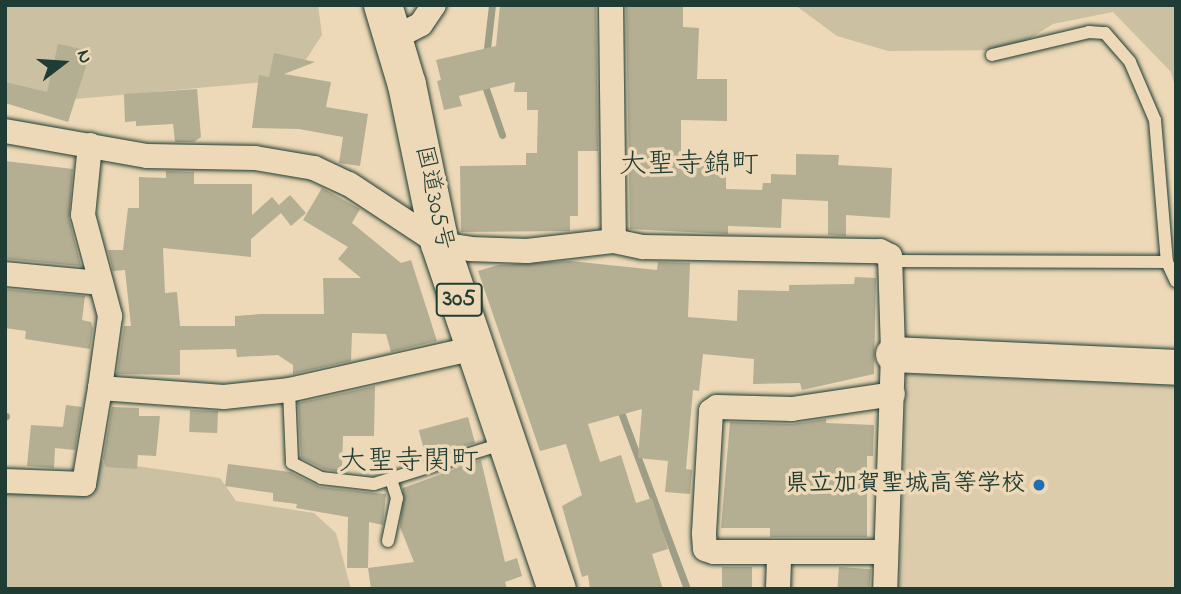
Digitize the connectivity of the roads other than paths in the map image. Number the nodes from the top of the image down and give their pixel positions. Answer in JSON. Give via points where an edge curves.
{"nodes":[{"id":1,"x":434,"y":5,"type":"edge"},
{"id":2,"x":611,"y":5,"type":"edge"},
{"id":3,"x":388,"y":22,"type":"edge"},
{"id":4,"x":992,"y":55,"type":"dead end"},
{"id":5,"x":5,"y":131,"type":"edge"},
{"id":6,"x":90,"y":145,"type":"junction"},
{"id":7,"x":614,"y":242,"type":"junction"},
{"id":8,"x":440,"y":244,"type":"junction"},
{"id":9,"x":894,"y":261,"type":"junction"},
{"id":10,"x":1167,"y":262,"type":"junction"},
{"id":11,"x":5,"y":274,"type":"edge"},
{"id":12,"x":1176,"y":281,"type":"edge"},
{"id":13,"x":101,"y":283,"type":"junction"},
{"id":14,"x":475,"y":348,"type":"junction"},
{"id":15,"x":893,"y":354,"type":"junction"},
{"id":16,"x":1176,"y":367,"type":"edge"},
{"id":17,"x":100,"y":388,"type":"junction"},
{"id":18,"x":289,"y":390,"type":"junction"},
{"id":19,"x":892,"y":394,"type":"junction"},
{"id":20,"x":507,"y":442,"type":"junction"},
{"id":21,"x":391,"y":479,"type":"junction"},
{"id":22,"x":5,"y":481,"type":"edge"},
{"id":23,"x":388,"y":541,"type":"dead end"},
{"id":24,"x":779,"y":552,"type":"junction"},
{"id":25,"x":886,"y":552,"type":"junction"},
{"id":26,"x":557,"y":589,"type":"edge"},
{"id":27,"x":778,"y":589,"type":"edge"},
{"id":28,"x":885,"y":589,"type":"edge"}],
"edges":[{"from":1,"to":3,"type":"street","via":[[421,24]]},
{"from":2,"to":7,"type":"street"},
{"from":3,"to":8,"type":"highway","name":"国道305号","number":"305","via":[[429,178]]},
{"from":4,"to":10,"type":"lane","via":[[1089,32],[1105,33],[1130,62],[1155,120]]},
{"from":5,"to":6,"type":"street"},
{"from":6,"to":8,"type":"street","via":[[146,156],[245,157],[314,168],[349,184]]},
{"from":6,"to":13,"type":"street","via":[[83,215]]},
{"from":7,"to":8,"type":"street","via":[[527,251]]},
{"from":7,"to":9,"type":"street","via":[[643,247],[880,251]]},
{"from":8,"to":14,"type":"highway","name":"国道305号","number":"305"},
{"from":9,"to":10,"type":"lane"},
{"from":9,"to":15,"type":"street"},
{"from":10,"to":12,"type":"lane"},
{"from":11,"to":13,"type":"street"},
{"from":13,"to":17,"type":"street","via":[[110,316]]},
{"from":14,"to":18,"type":"street"},
{"from":14,"to":20,"type":"highway","name":"国道305号","number":"305"},
{"from":15,"to":16,"type":"street"},
{"from":15,"to":19,"type":"street"},
{"from":17,"to":18,"type":"street","via":[[224,397]]},
{"from":17,"to":22,"type":"street","via":[[84,484]]},
{"from":18,"to":21,"type":"lane","via":[[292,463],[321,478],[374,484]]},
{"from":19,"to":24,"type":"street","via":[[792,409],[717,407],[711,411],[705,550]]},
{"from":19,"to":25,"type":"street"},
{"from":20,"to":21,"type":"lane"},
{"from":20,"to":26,"type":"highway","name":"国道305号","number":"305"},
{"from":21,"to":23,"type":"lane","via":[[397,498]]},
{"from":24,"to":25,"type":"street"},
{"from":24,"to":27,"type":"street"},
{"from":25,"to":28,"type":"street"}]}
